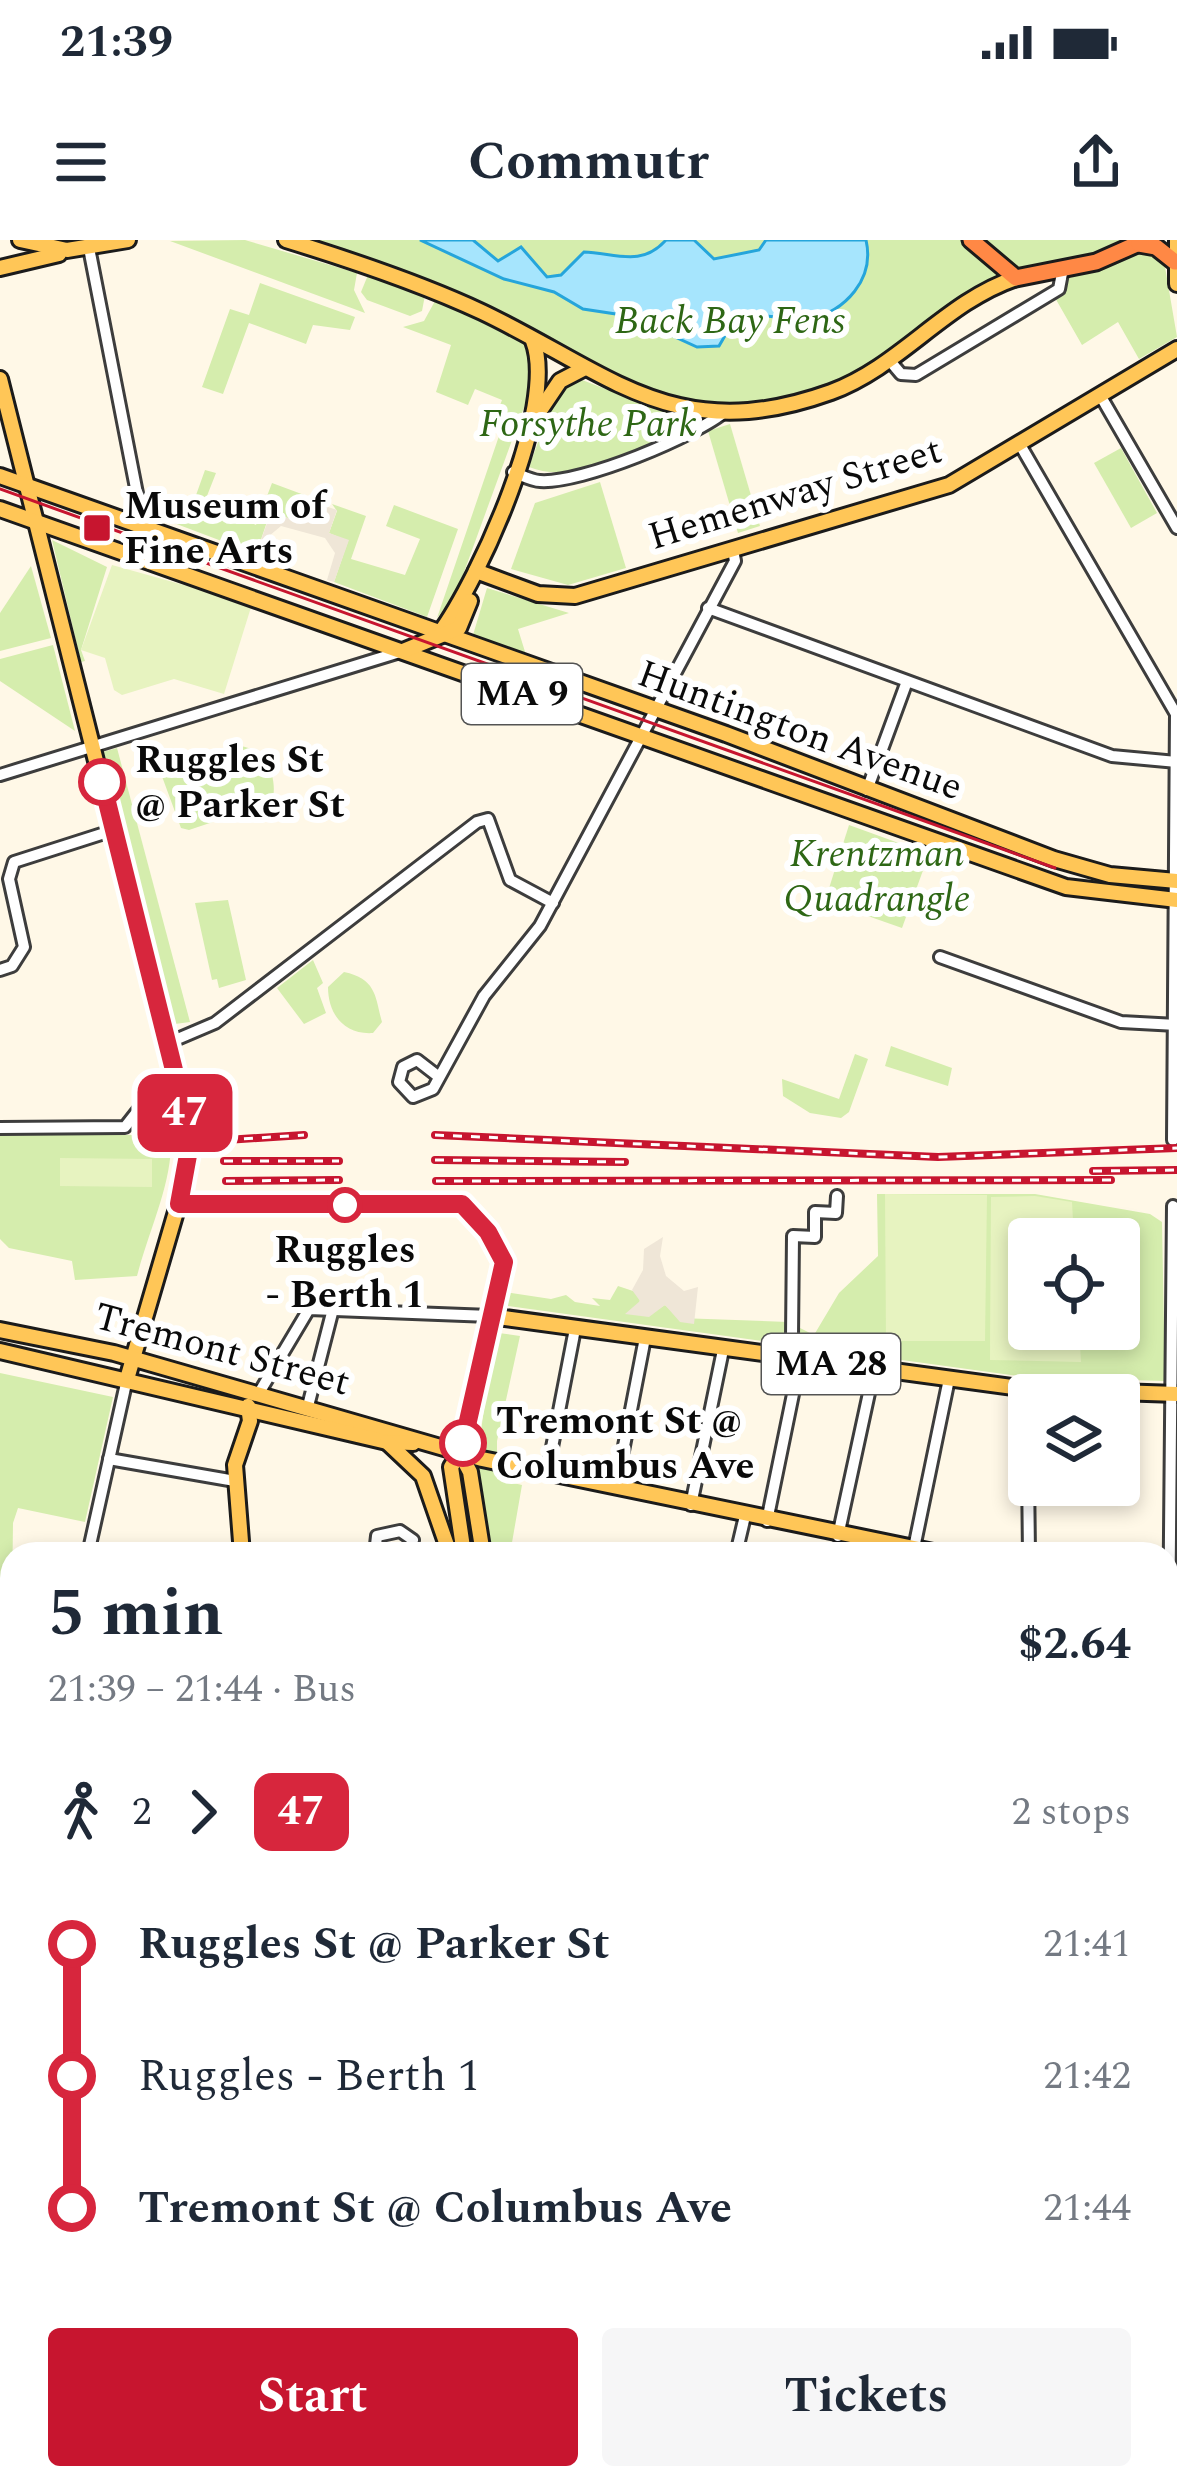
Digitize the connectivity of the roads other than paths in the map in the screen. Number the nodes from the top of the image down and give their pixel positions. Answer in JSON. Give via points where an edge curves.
{"nodes":[{"id":1,"x":20,"y":240,"type":"edge"},
{"id":2,"x":128,"y":240,"type":"edge"},
{"id":3,"x":286,"y":240,"type":"edge"},
{"id":4,"x":971,"y":240,"type":"edge"},
{"id":5,"x":1177,"y":240,"type":"edge"},
{"id":6,"x":1143,"y":242,"type":"edge"},
{"id":7,"x":83,"y":249,"type":"junction"},
{"id":8,"x":1175,"y":262,"type":"edge"},
{"id":9,"x":0,"y":268,"type":"edge"},
{"id":10,"x":1063,"y":268,"type":"junction"},
{"id":11,"x":1016,"y":278,"type":"junction"},
{"id":12,"x":1177,"y":284,"type":"edge"},
{"id":13,"x":533,"y":340,"type":"junction"},
{"id":14,"x":1177,"y":350,"type":"edge"},
{"id":15,"x":890,"y":361,"type":"junction"},
{"id":16,"x":583,"y":369,"type":"junction"},
{"id":17,"x":1,"y":388,"type":"edge"},
{"id":18,"x":1100,"y":395,"type":"junction"},
{"id":19,"x":728,"y":410,"type":"junction"},
{"id":20,"x":527,"y":434,"type":"junction"},
{"id":21,"x":1018,"y":443,"type":"junction"},
{"id":22,"x":513,"y":472,"type":"junction"},
{"id":23,"x":0,"y":476,"type":"edge"},
{"id":24,"x":22,"y":483,"type":"junction"},
{"id":25,"x":0,"y":508,"type":"edge"},
{"id":26,"x":33,"y":520,"type":"junction"},
{"id":27,"x":144,"y":529,"type":"junction"},
{"id":28,"x":1177,"y":529,"type":"edge"},
{"id":29,"x":725,"y":552,"type":"junction"},
{"id":30,"x":474,"y":577,"type":"junction"},
{"id":31,"x":708,"y":608,"type":"junction"},
{"id":32,"x":439,"y":634,"type":"junction"},
{"id":33,"x":403,"y":651,"type":"junction"},
{"id":34,"x":906,"y":684,"type":"junction"},
{"id":35,"x":655,"y":711,"type":"junction"},
{"id":36,"x":640,"y":738,"type":"junction"},
{"id":37,"x":92,"y":746,"type":"junction"},
{"id":38,"x":1176,"y":762,"type":"edge"},
{"id":39,"x":0,"y":775,"type":"edge"},
{"id":40,"x":867,"y":790,"type":"junction"},
{"id":41,"x":114,"y":830,"type":"junction"},
{"id":42,"x":1176,"y":881,"type":"edge"},
{"id":43,"x":1176,"y":900,"type":"edge"},
{"id":44,"x":553,"y":903,"type":"junction"},
{"id":45,"x":940,"y":957,"type":"dead end"},
{"id":46,"x":0,"y":970,"type":"edge"},
{"id":47,"x":1175,"y":1025,"type":"edge"},
{"id":48,"x":168,"y":1042,"type":"junction"},
{"id":49,"x":439,"y":1077,"type":"dead end"},
{"id":50,"x":179,"y":1085,"type":"junction"},
{"id":51,"x":0,"y":1128,"type":"edge"},
{"id":52,"x":1173,"y":1140,"type":"dead end"},
{"id":53,"x":837,"y":1196,"type":"dead end"},
{"id":54,"x":1173,"y":1206,"type":"dead end"},
{"id":55,"x":333,"y":1310,"type":"junction"},
{"id":56,"x":490,"y":1316,"type":"junction"},
{"id":57,"x":575,"y":1329,"type":"junction"},
{"id":58,"x":0,"y":1330,"type":"edge"},
{"id":59,"x":792,"y":1337,"type":"dead end"},
{"id":60,"x":645,"y":1339,"type":"junction"},
{"id":61,"x":724,"y":1349,"type":"junction"},
{"id":62,"x":0,"y":1352,"type":"edge"},
{"id":63,"x":133,"y":1359,"type":"junction"},
{"id":64,"x":800,"y":1360,"type":"junction"},
{"id":65,"x":874,"y":1370,"type":"junction"},
{"id":66,"x":127,"y":1379,"type":"junction"},
{"id":67,"x":949,"y":1379,"type":"junction"},
{"id":68,"x":1008,"y":1387,"type":"edge"},
{"id":69,"x":260,"y":1393,"type":"junction"},
{"id":70,"x":1140,"y":1393,"type":"edge"},
{"id":71,"x":1175,"y":1394,"type":"edge"},
{"id":72,"x":248,"y":1406,"type":"junction"},
{"id":73,"x":308,"y":1406,"type":"junction"},
{"id":74,"x":387,"y":1442,"type":"junction"},
{"id":75,"x":424,"y":1444,"type":"junction"},
{"id":76,"x":460,"y":1454,"type":"junction"},
{"id":77,"x":109,"y":1459,"type":"junction"},
{"id":78,"x":547,"y":1473,"type":"junction"},
{"id":79,"x":235,"y":1481,"type":"junction"},
{"id":80,"x":616,"y":1487,"type":"junction"},
{"id":81,"x":692,"y":1504,"type":"junction"},
{"id":82,"x":1028,"y":1506,"type":"edge"},
{"id":83,"x":745,"y":1516,"type":"junction"},
{"id":84,"x":767,"y":1521,"type":"junction"},
{"id":85,"x":838,"y":1536,"type":"junction"},
{"id":86,"x":91,"y":1542,"type":"edge"},
{"id":87,"x":241,"y":1542,"type":"edge"},
{"id":88,"x":376,"y":1542,"type":"edge"},
{"id":89,"x":411,"y":1542,"type":"edge"},
{"id":90,"x":446,"y":1542,"type":"edge"},
{"id":91,"x":462,"y":1542,"type":"edge"},
{"id":92,"x":481,"y":1542,"type":"edge"},
{"id":93,"x":739,"y":1542,"type":"edge"},
{"id":94,"x":862,"y":1542,"type":"edge"},
{"id":95,"x":915,"y":1542,"type":"edge"},
{"id":96,"x":1029,"y":1542,"type":"edge"},
{"id":97,"x":1174,"y":1542,"type":"edge"}],
"edges":[{"from":1,"to":7,"type":"main road"},
{"from":2,"to":7,"type":"main road"},
{"from":3,"to":13,"type":"main road","via":[[467,305]]},
{"from":4,"to":11,"type":"highway"},
{"from":5,"to":8,"type":"main road"},
{"from":6,"to":8,"type":"highway"},
{"from":6,"to":10,"type":"highway"},
{"from":7,"to":9,"type":"main road"},
{"from":7,"to":27,"type":"street"},
{"from":8,"to":12,"type":"main road"},
{"from":10,"to":11,"type":"highway"},
{"from":10,"to":15,"type":"street","via":[[1059,289],[916,374],[901,374]]},
{"from":11,"to":15,"type":"main road","via":[[968,300]]},
{"from":13,"to":16,"type":"main road"},
{"from":13,"to":20,"type":"main road","via":[[540,374]]},
{"from":14,"to":18,"type":"main road","name":"Hemenway Street"},
{"from":15,"to":19,"type":"main road","via":[[816,397]]},
{"from":16,"to":19,"type":"main road","via":[[655,400]]},
{"from":16,"to":20,"type":"main road","via":[[554,387]]},
{"from":17,"to":24,"type":"main road"},
{"from":18,"to":21,"type":"main road","name":"Hemenway Street"},
{"from":18,"to":28,"type":"street"},
{"from":19,"to":22,"type":"street","via":[[584,472],[540,482]]},
{"from":20,"to":22,"type":"main road"},
{"from":21,"to":29,"type":"main road","name":"Hemenway Street","via":[[949,485]]},
{"from":21,"to":38,"type":"street","via":[[1174,709]]},
{"from":22,"to":30,"type":"main road"},
{"from":23,"to":24,"type":"main road","name":"Huntington Avenue","number":"MA 9"},
{"from":24,"to":26,"type":"main road"},
{"from":24,"to":27,"type":"main road","name":"Huntington Avenue","number":"MA 9"},
{"from":25,"to":26,"type":"main road","name":"Huntington Avenue","number":"MA 9"},
{"from":26,"to":33,"type":"main road","name":"Huntington Avenue","number":"MA 9"},
{"from":26,"to":37,"type":"main road"},
{"from":27,"to":32,"type":"main road","name":"Huntington Avenue","number":"MA 9"},
{"from":29,"to":30,"type":"main road","name":"Hemenway Street","via":[[559,598]]},
{"from":29,"to":31,"type":"street"},
{"from":30,"to":32,"type":"main road","via":[[462,624]]},
{"from":31,"to":34,"type":"street"},
{"from":31,"to":35,"type":"street"},
{"from":32,"to":33,"type":"main road"},
{"from":32,"to":35,"type":"main road","name":"Huntington Avenue","number":"MA 9"},
{"from":33,"to":36,"type":"main road","name":"Huntington Avenue","number":"MA 9"},
{"from":33,"to":37,"type":"street"},
{"from":34,"to":38,"type":"street","via":[[1121,759]]},
{"from":34,"to":40,"type":"street"},
{"from":35,"to":36,"type":"street"},
{"from":35,"to":40,"type":"main road","name":"Huntington Avenue","number":"MA 9"},
{"from":36,"to":43,"type":"main road","name":"Huntington Avenue","number":"MA 9","via":[[1066,887]]},
{"from":36,"to":44,"type":"street"},
{"from":37,"to":39,"type":"street"},
{"from":37,"to":41,"type":"main road"},
{"from":38,"to":42,"type":"street"},
{"from":40,"to":42,"type":"main road","name":"Huntington Avenue","number":"MA 9","via":[[1089,870]]},
{"from":41,"to":46,"type":"street","via":[[14,862],[9,879],[25,946]]},
{"from":41,"to":48,"type":"main road"},
{"from":42,"to":43,"type":"street"},
{"from":43,"to":47,"type":"street"},
{"from":44,"to":48,"type":"street","via":[[510,880],[488,819],[477,822],[206,1029]]},
{"from":44,"to":49,"type":"street","via":[[484,996]]},
{"from":45,"to":47,"type":"street","via":[[1121,1022]]},
{"from":47,"to":52,"type":"street"},
{"from":48,"to":50,"type":"main road"},
{"from":50,"to":51,"type":"street","via":[[151,1094],[125,1126]]},
{"from":50,"to":63,"type":"main road","via":[[186,1173]]},
{"from":53,"to":59,"type":"street","via":[[836,1213],[815,1212],[814,1237],[793,1236]]},
{"from":54,"to":71,"type":"street"},
{"from":55,"to":56,"type":"street"},
{"from":55,"to":69,"type":"street","via":[[309,1309]]},
{"from":55,"to":73,"type":"street"},
{"from":56,"to":57,"type":"main road","number":"MA 28"},
{"from":56,"to":76,"type":"main road"},
{"from":57,"to":60,"type":"main road","number":"MA 28"},
{"from":57,"to":78,"type":"street"},
{"from":58,"to":63,"type":"main road","name":"Tremont Street"},
{"from":60,"to":61,"type":"main road","number":"MA 28"},
{"from":60,"to":80,"type":"street"},
{"from":61,"to":64,"type":"main road","number":"MA 28"},
{"from":61,"to":81,"type":"street"},
{"from":62,"to":66,"type":"main road","name":"Tremont Street"},
{"from":63,"to":66,"type":"main road"},
{"from":63,"to":69,"type":"main road","name":"Tremont Street"},
{"from":64,"to":65,"type":"main road","number":"MA 28"},
{"from":64,"to":84,"type":"street"},
{"from":65,"to":67,"type":"main road","number":"MA 28"},
{"from":65,"to":85,"type":"street"},
{"from":66,"to":72,"type":"main road","name":"Tremont Street"},
{"from":66,"to":77,"type":"street"},
{"from":67,"to":68,"type":"main road","number":"MA 28"},
{"from":67,"to":95,"type":"street"},
{"from":69,"to":73,"type":"main road","name":"Tremont Street"},
{"from":70,"to":71,"type":"main road","number":"MA 28"},
{"from":71,"to":97,"type":"street"},
{"from":72,"to":74,"type":"main road","name":"Tremont Street"},
{"from":72,"to":79,"type":"main road"},
{"from":73,"to":75,"type":"main road","name":"Tremont Street"},
{"from":74,"to":75,"type":"main road","name":"Tremont Street"},
{"from":74,"to":90,"type":"main road","via":[[419,1468]]},
{"from":75,"to":76,"type":"main road","name":"Tremont Street"},
{"from":76,"to":78,"type":"main road","name":"Tremont Street"},
{"from":76,"to":91,"type":"main road","via":[[451,1467]]},
{"from":76,"to":92,"type":"main road"},
{"from":77,"to":79,"type":"street"},
{"from":77,"to":86,"type":"street"},
{"from":78,"to":80,"type":"main road","name":"Tremont Street"},
{"from":79,"to":87,"type":"main road"},
{"from":80,"to":81,"type":"main road","name":"Tremont Street"},
{"from":81,"to":83,"type":"main road","name":"Tremont Street"},
{"from":82,"to":96,"type":"street"},
{"from":83,"to":84,"type":"main road","name":"Tremont Street"},
{"from":83,"to":93,"type":"street"},
{"from":84,"to":85,"type":"main road","name":"Tremont Street"},
{"from":85,"to":94,"type":"main road","name":"Tremont Street"},
{"from":88,"to":89,"type":"street","via":[[400,1531]]}]}
